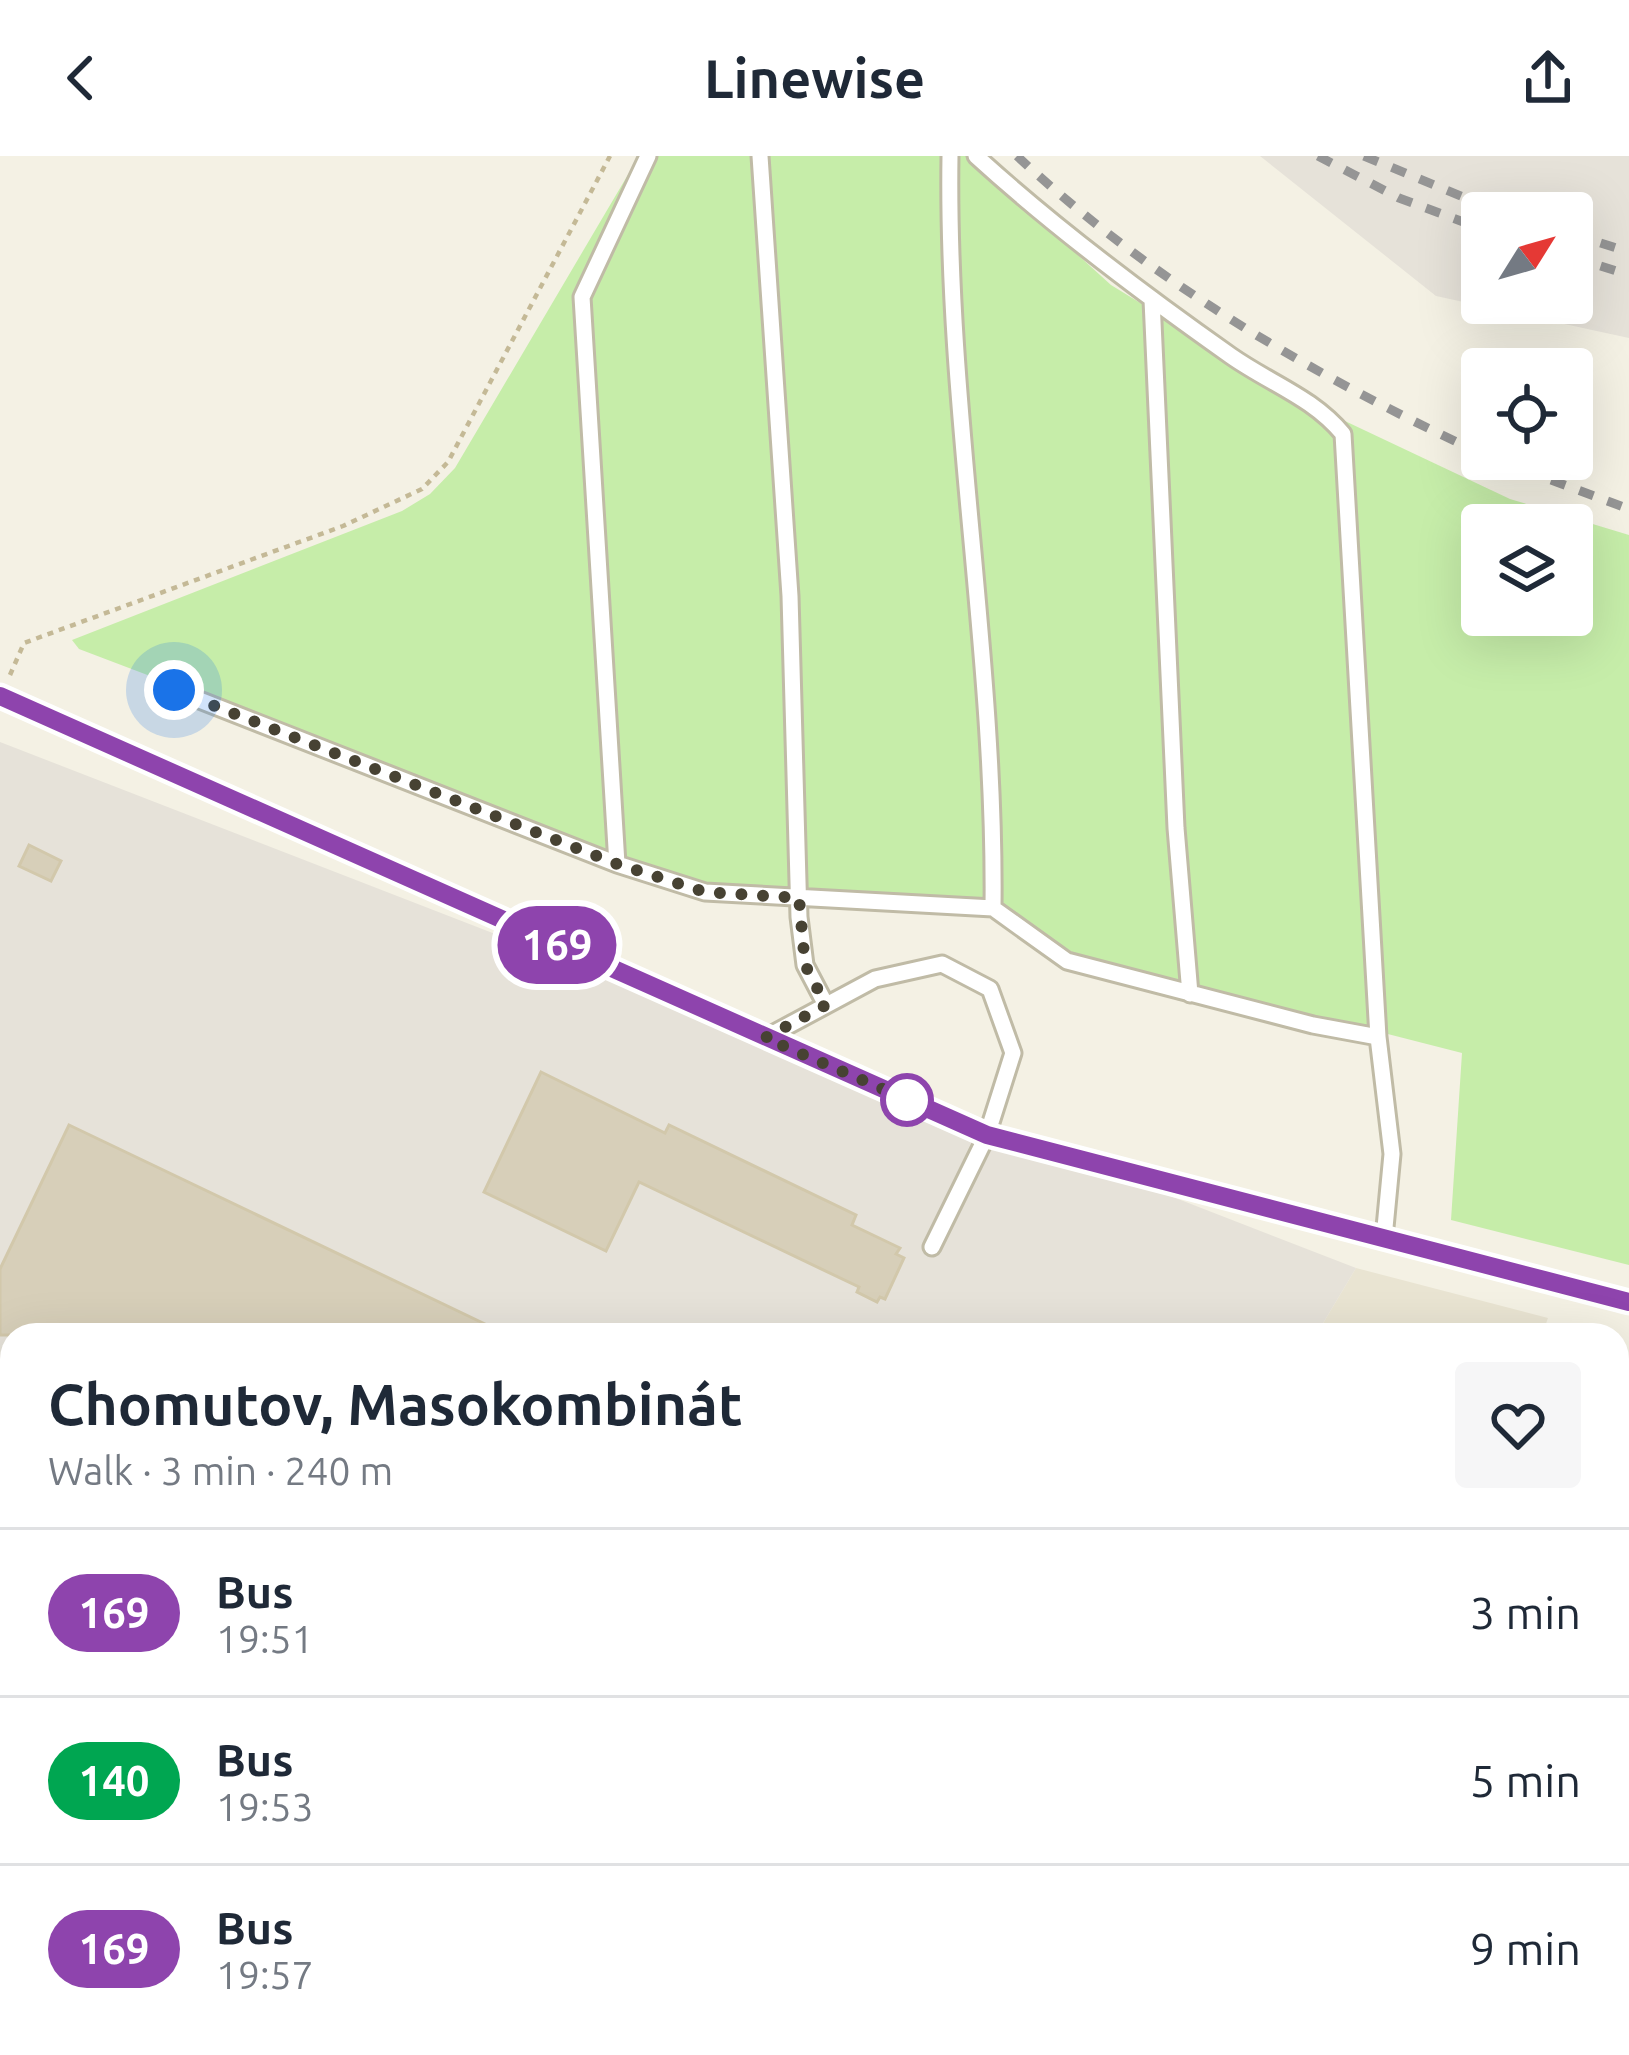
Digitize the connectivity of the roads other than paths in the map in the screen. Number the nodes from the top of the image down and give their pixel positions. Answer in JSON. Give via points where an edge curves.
{"nodes":[{"id":1,"x":648,"y":156,"type":"edge"},
{"id":2,"x":760,"y":156,"type":"edge"},
{"id":3,"x":950,"y":156,"type":"edge"},
{"id":4,"x":976,"y":156,"type":"edge"},
{"id":5,"x":1152,"y":300,"type":"junction"},
{"id":6,"x":174,"y":690,"type":"dead end"},
{"id":7,"x":0,"y":696,"type":"edge"},
{"id":8,"x":617,"y":864,"type":"junction"},
{"id":9,"x":799,"y":898,"type":"junction"},
{"id":10,"x":993,"y":908,"type":"junction"},
{"id":11,"x":1190,"y":994,"type":"junction"},
{"id":12,"x":826,"y":1005,"type":"junction"},
{"id":13,"x":1378,"y":1037,"type":"junction"},
{"id":14,"x":765,"y":1038,"type":"junction"},
{"id":15,"x":987,"y":1135,"type":"junction"},
{"id":16,"x":1384,"y":1238,"type":"junction"},
{"id":17,"x":932,"y":1247,"type":"dead end"},
{"id":18,"x":1629,"y":1302,"type":"edge"}],
"edges":[{"from":1,"to":8,"type":"lane","via":[[582,297]]},
{"from":2,"to":9,"type":"lane","via":[[790,596]]},
{"from":3,"to":10,"type":"lane"},
{"from":4,"to":5,"type":"lane"},
{"from":5,"to":11,"type":"lane"},
{"from":5,"to":13,"type":"lane","via":[[1320,406],[1343,434]]},
{"from":6,"to":8,"type":"lane"},
{"from":7,"to":14,"type":"lane"},
{"from":8,"to":9,"type":"lane","via":[[705,892]]},
{"from":9,"to":10,"type":"lane"},
{"from":9,"to":12,"type":"lane","via":[[805,965]]},
{"from":10,"to":11,"type":"lane","via":[[1067,961]]},
{"from":11,"to":13,"type":"lane"},
{"from":12,"to":14,"type":"lane"},
{"from":12,"to":15,"type":"lane","via":[[875,979],[942,964],[991,989],[1013,1053]]},
{"from":13,"to":16,"type":"lane","via":[[1392,1154]]},
{"from":14,"to":15,"type":"lane"},
{"from":15,"to":16,"type":"lane"},
{"from":15,"to":17,"type":"lane"},
{"from":16,"to":18,"type":"lane"}]}
